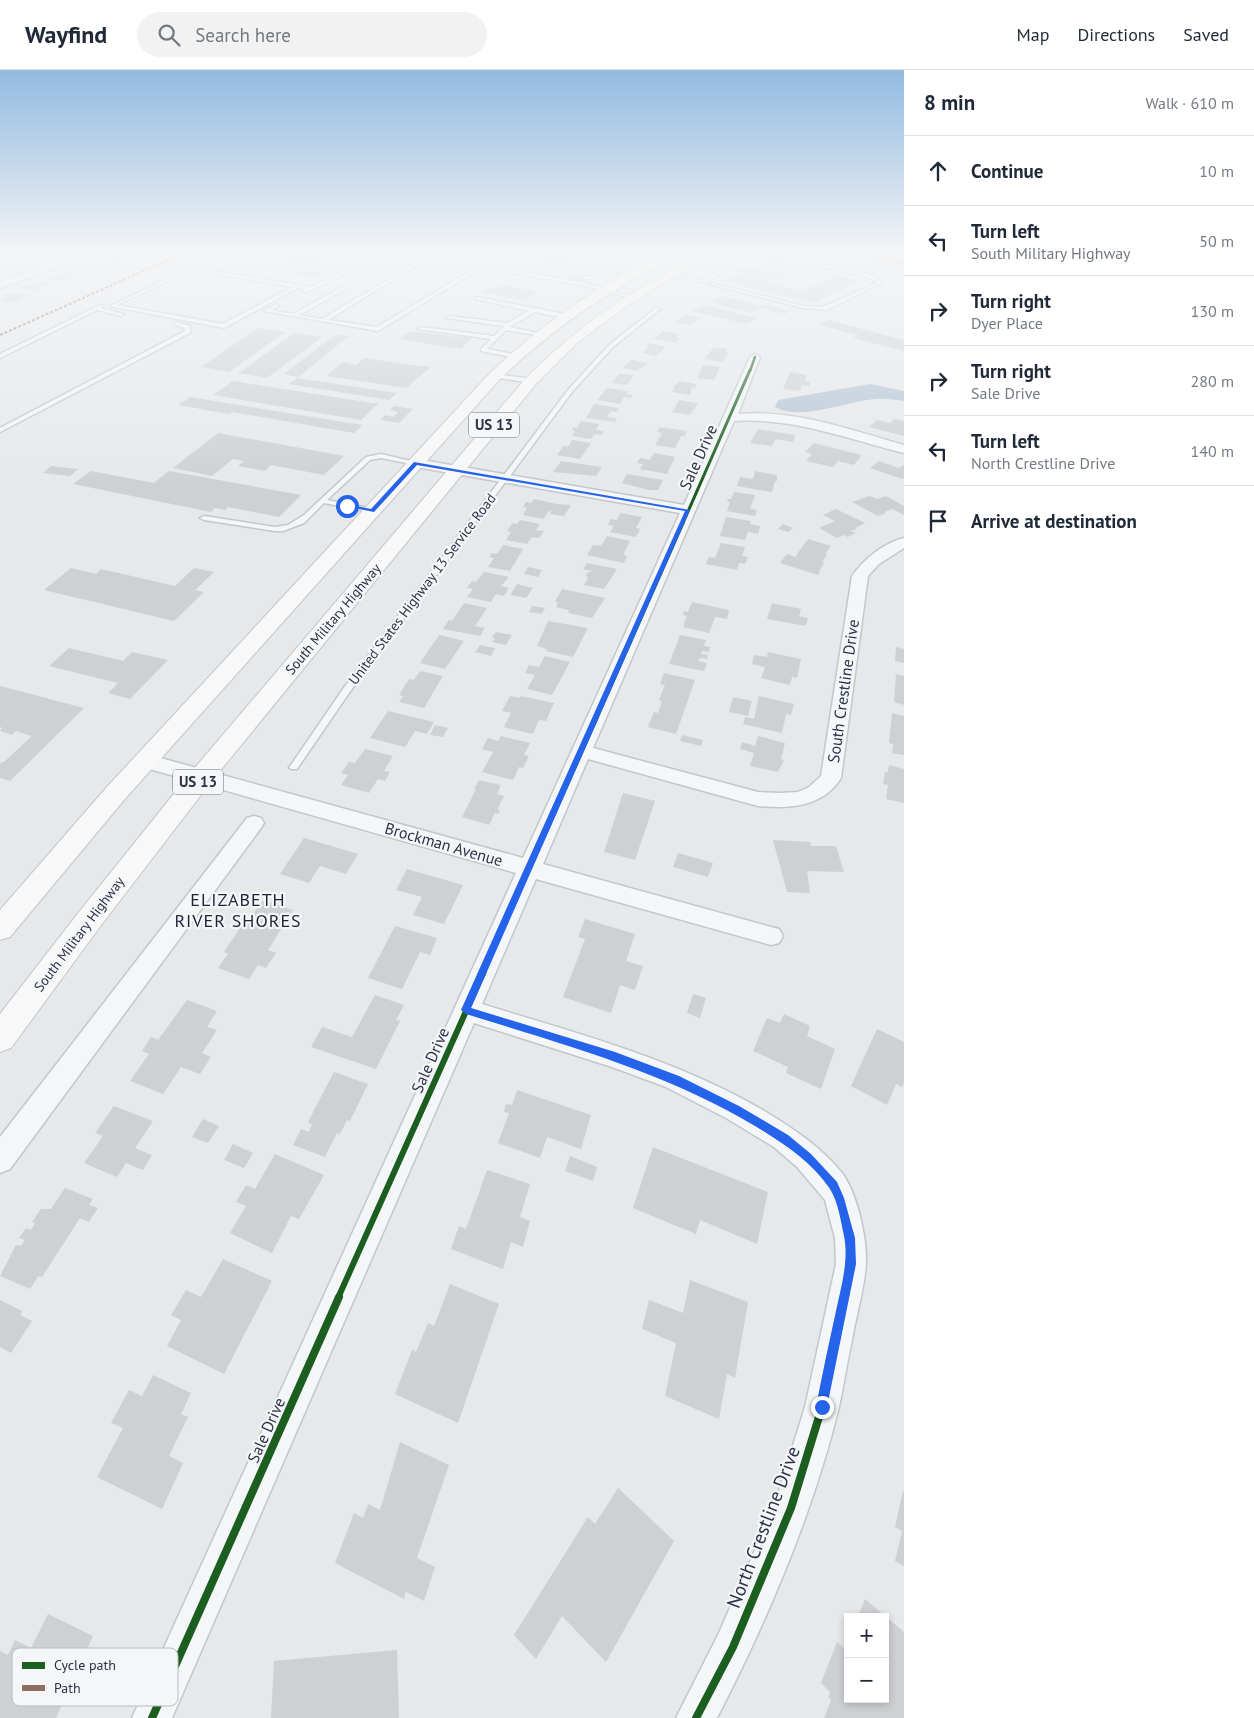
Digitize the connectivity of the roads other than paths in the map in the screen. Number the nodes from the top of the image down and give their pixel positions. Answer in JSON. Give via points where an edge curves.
{"nodes":[{"id":1,"x":54,"y":330,"type":"edge"},
{"id":2,"x":189,"y":330,"type":"edge"},
{"id":3,"x":428,"y":330,"type":"edge"},
{"id":4,"x":503,"y":330,"type":"edge"},
{"id":5,"x":518,"y":330,"type":"edge"},
{"id":6,"x":547,"y":330,"type":"edge"},
{"id":7,"x":586,"y":330,"type":"edge"},
{"id":8,"x":631,"y":330,"type":"edge"},
{"id":9,"x":540,"y":335,"type":"junction"},
{"id":10,"x":495,"y":338,"type":"junction"},
{"id":11,"x":0,"y":356,"type":"edge"},
{"id":12,"x":516,"y":356,"type":"junction"},
{"id":13,"x":755,"y":357,"type":"dead end"},
{"id":14,"x":495,"y":376,"type":"junction"},
{"id":15,"x":531,"y":381,"type":"junction"},
{"id":16,"x":730,"y":418,"type":"junction"},
{"id":17,"x":0,"y":430,"type":"edge"},
{"id":18,"x":904,"y":449,"type":"edge"},
{"id":19,"x":416,"y":463,"type":"junction"},
{"id":20,"x":458,"y":470,"type":"junction"},
{"id":21,"x":503,"y":479,"type":"junction"},
{"id":22,"x":322,"y":501,"type":"junction"},
{"id":23,"x":688,"y":510,"type":"junction"},
{"id":24,"x":372,"y":511,"type":"junction"},
{"id":25,"x":204,"y":518,"type":"dead end"},
{"id":26,"x":904,"y":542,"type":"edge"},
{"id":27,"x":581,"y":751,"type":"junction"},
{"id":28,"x":146,"y":761,"type":"junction"},
{"id":29,"x":294,"y":767,"type":"dead end"},
{"id":30,"x":202,"y":776,"type":"junction"},
{"id":31,"x":254,"y":823,"type":"dead end"},
{"id":32,"x":529,"y":868,"type":"junction"},
{"id":33,"x":0,"y":929,"type":"edge"},
{"id":34,"x":771,"y":936,"type":"dead end"},
{"id":35,"x":466,"y":1010,"type":"junction"},
{"id":36,"x":0,"y":1038,"type":"edge"},
{"id":37,"x":0,"y":1159,"type":"edge"},
{"id":38,"x":178,"y":1659,"type":"edge"},
{"id":39,"x":157,"y":1706,"type":"edge"},
{"id":40,"x":152,"y":1718,"type":"edge"},
{"id":41,"x":696,"y":1718,"type":"edge"}],
"edges":[{"from":1,"to":11,"type":"lane"},
{"from":2,"to":17,"type":"lane"},
{"from":3,"to":10,"type":"lane"},
{"from":4,"to":10,"type":"lane"},
{"from":5,"to":9,"type":"lane"},
{"from":6,"to":9,"type":"main road","number":"US 13"},
{"from":7,"to":15,"type":"main road","name":"South Military Highway","number":"US 13"},
{"from":8,"to":21,"type":"lane","name":"United States Highway 13 Service Road","via":[[590,368]]},
{"from":9,"to":12,"type":"main road","number":"US 13"},
{"from":10,"to":12,"type":"lane","via":[[483,350]]},
{"from":12,"to":14,"type":"main road","number":"US 13"},
{"from":13,"to":16,"type":"street","name":"Sale Drive"},
{"from":14,"to":15,"type":"lane"},
{"from":14,"to":19,"type":"main road","number":"US 13"},
{"from":15,"to":20,"type":"main road","name":"South Military Highway","number":"US 13"},
{"from":16,"to":18,"type":"street","via":[[749,416],[792,422]]},
{"from":16,"to":23,"type":"street","name":"Sale Drive"},
{"from":19,"to":20,"type":"street"},
{"from":19,"to":22,"type":"lane","via":[[381,456],[368,458]]},
{"from":19,"to":24,"type":"main road","number":"US 13"},
{"from":20,"to":21,"type":"street"},
{"from":20,"to":30,"type":"main road","name":"South Military Highway","number":"US 13"},
{"from":21,"to":23,"type":"street"},
{"from":21,"to":29,"type":"lane","name":"United States Highway 13 Service Road"},
{"from":22,"to":24,"type":"lane"},
{"from":22,"to":25,"type":"lane","via":[[296,526],[286,529]]},
{"from":23,"to":27,"type":"street","name":"Sale Drive"},
{"from":24,"to":28,"type":"main road","number":"US 13"},
{"from":26,"to":27,"type":"street","name":"South Crestline Drive","via":[[875,560],[860,576],[831,778],[824,788],[796,800],[758,799]]},
{"from":27,"to":32,"type":"street","name":"Sale Drive"},
{"from":28,"to":30,"type":"street","name":"Brockman Avenue"},
{"from":28,"to":33,"type":"main road","number":"US 13"},
{"from":30,"to":32,"type":"street","name":"Brockman Avenue"},
{"from":30,"to":36,"type":"main road","name":"South Military Highway","number":"US 13"},
{"from":31,"to":37,"type":"street"},
{"from":32,"to":34,"type":"street","name":"Brockman Avenue"},
{"from":32,"to":35,"type":"street","name":"Sale Drive"},
{"from":35,"to":38,"type":"street","name":"Sale Drive"},
{"from":35,"to":41,"type":"street","name":"North Crestline Drive","via":[[615,1056],[675,1079],[736,1109],[808,1157],[833,1185],[839,1198],[850,1238],[851,1264],[822,1407],[791,1508],[733,1647]]},
{"from":39,"to":40,"type":"street","name":"Sale Drive"}]}
